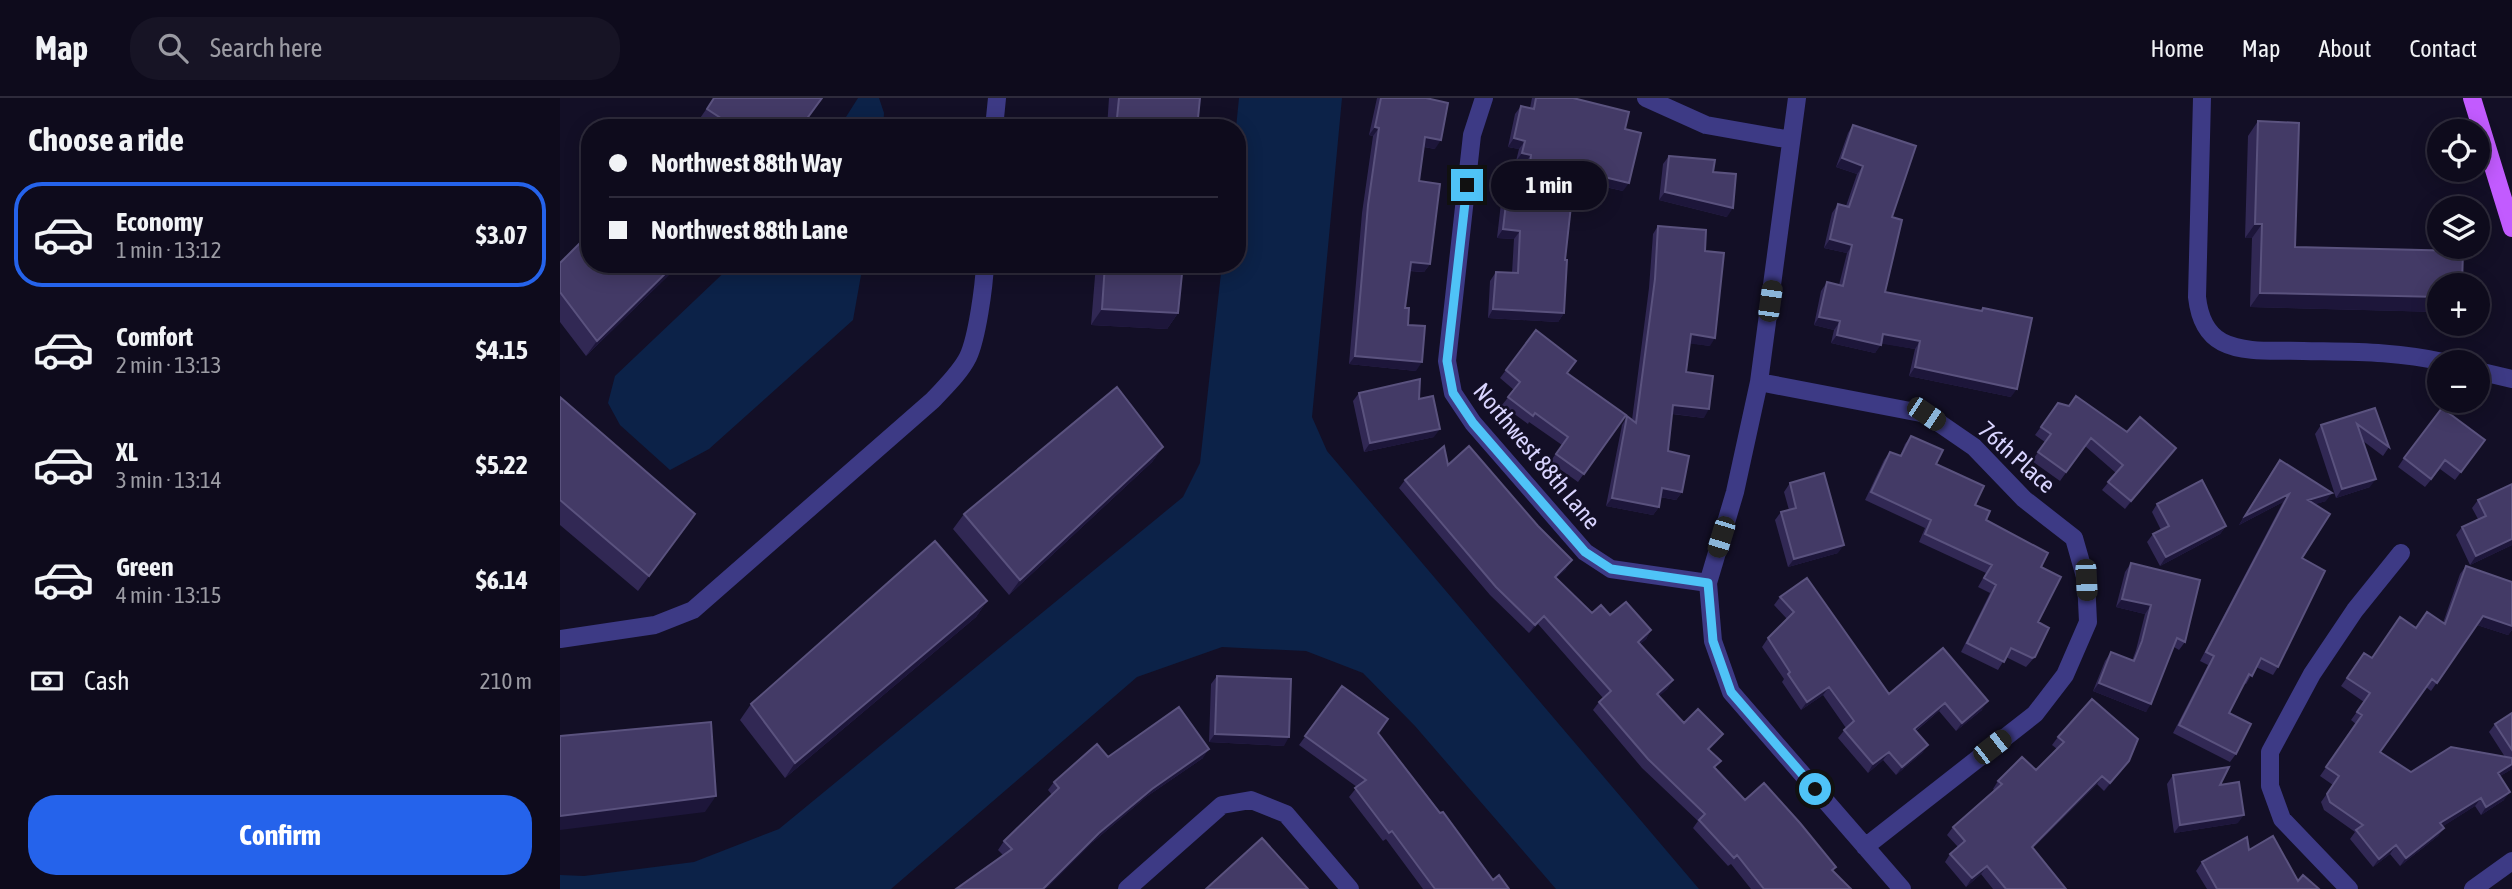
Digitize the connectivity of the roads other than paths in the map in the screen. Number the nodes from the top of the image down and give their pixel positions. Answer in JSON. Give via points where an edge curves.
{"nodes":[{"id":1,"x":996,"y":98,"type":"edge"},
{"id":2,"x":1484,"y":98,"type":"edge"},
{"id":3,"x":1646,"y":98,"type":"edge"},
{"id":4,"x":1797,"y":98,"type":"edge"},
{"id":5,"x":2202,"y":98,"type":"edge"},
{"id":6,"x":2472,"y":98,"type":"edge"},
{"id":7,"x":995,"y":119,"type":"edge"},
{"id":8,"x":1791,"y":140,"type":"junction"},
{"id":9,"x":2512,"y":228,"type":"edge"},
{"id":10,"x":984,"y":273,"type":"edge"},
{"id":11,"x":2427,"y":359,"type":"edge"},
{"id":12,"x":2490,"y":374,"type":"edge"},
{"id":13,"x":2512,"y":379,"type":"edge"},
{"id":14,"x":1759,"y":382,"type":"junction"},
{"id":15,"x":2401,"y":553,"type":"dead end"},
{"id":16,"x":1708,"y":583,"type":"junction"},
{"id":17,"x":560,"y":639,"type":"edge"},
{"id":18,"x":1865,"y":847,"type":"junction"},
{"id":19,"x":2512,"y":861,"type":"edge"},
{"id":20,"x":1127,"y":889,"type":"edge"},
{"id":21,"x":1350,"y":889,"type":"edge"},
{"id":22,"x":1902,"y":889,"type":"edge"},
{"id":23,"x":2349,"y":889,"type":"edge"},
{"id":24,"x":2473,"y":889,"type":"edge"}],
"edges":[{"from":1,"to":7,"type":"street"},
{"from":2,"to":16,"type":"street","name":"Northwest 88th Lane","via":[[1472,135],[1448,348],[1453,393],[1473,423],[1585,552],[1611,569]]},
{"from":3,"to":8,"type":"street","via":[[1706,125]]},
{"from":4,"to":8,"type":"street"},
{"from":5,"to":11,"type":"street","via":[[2197,297],[2204,324],[2213,335],[2252,349],[2386,353]]},
{"from":6,"to":9,"type":"main road"},
{"from":8,"to":14,"type":"street"},
{"from":10,"to":17,"type":"street","via":[[968,356],[951,382],[693,610],[655,625]]},
{"from":12,"to":13,"type":"street"},
{"from":14,"to":16,"type":"street","via":[[1735,492]]},
{"from":14,"to":18,"type":"street","name":"76th Place","via":[[1926,414],[1974,447],[2024,499],[2074,538],[2086,580],[2088,622],[2065,675],[2035,713]]},
{"from":15,"to":23,"type":"street","via":[[2312,674],[2270,752],[2270,786],[2282,819]]},
{"from":16,"to":18,"type":"street","via":[[1713,641],[1731,692]]},
{"from":18,"to":22,"type":"street"},
{"from":19,"to":24,"type":"street"},
{"from":20,"to":21,"type":"street","via":[[1222,805],[1251,800],[1286,814]]}]}
